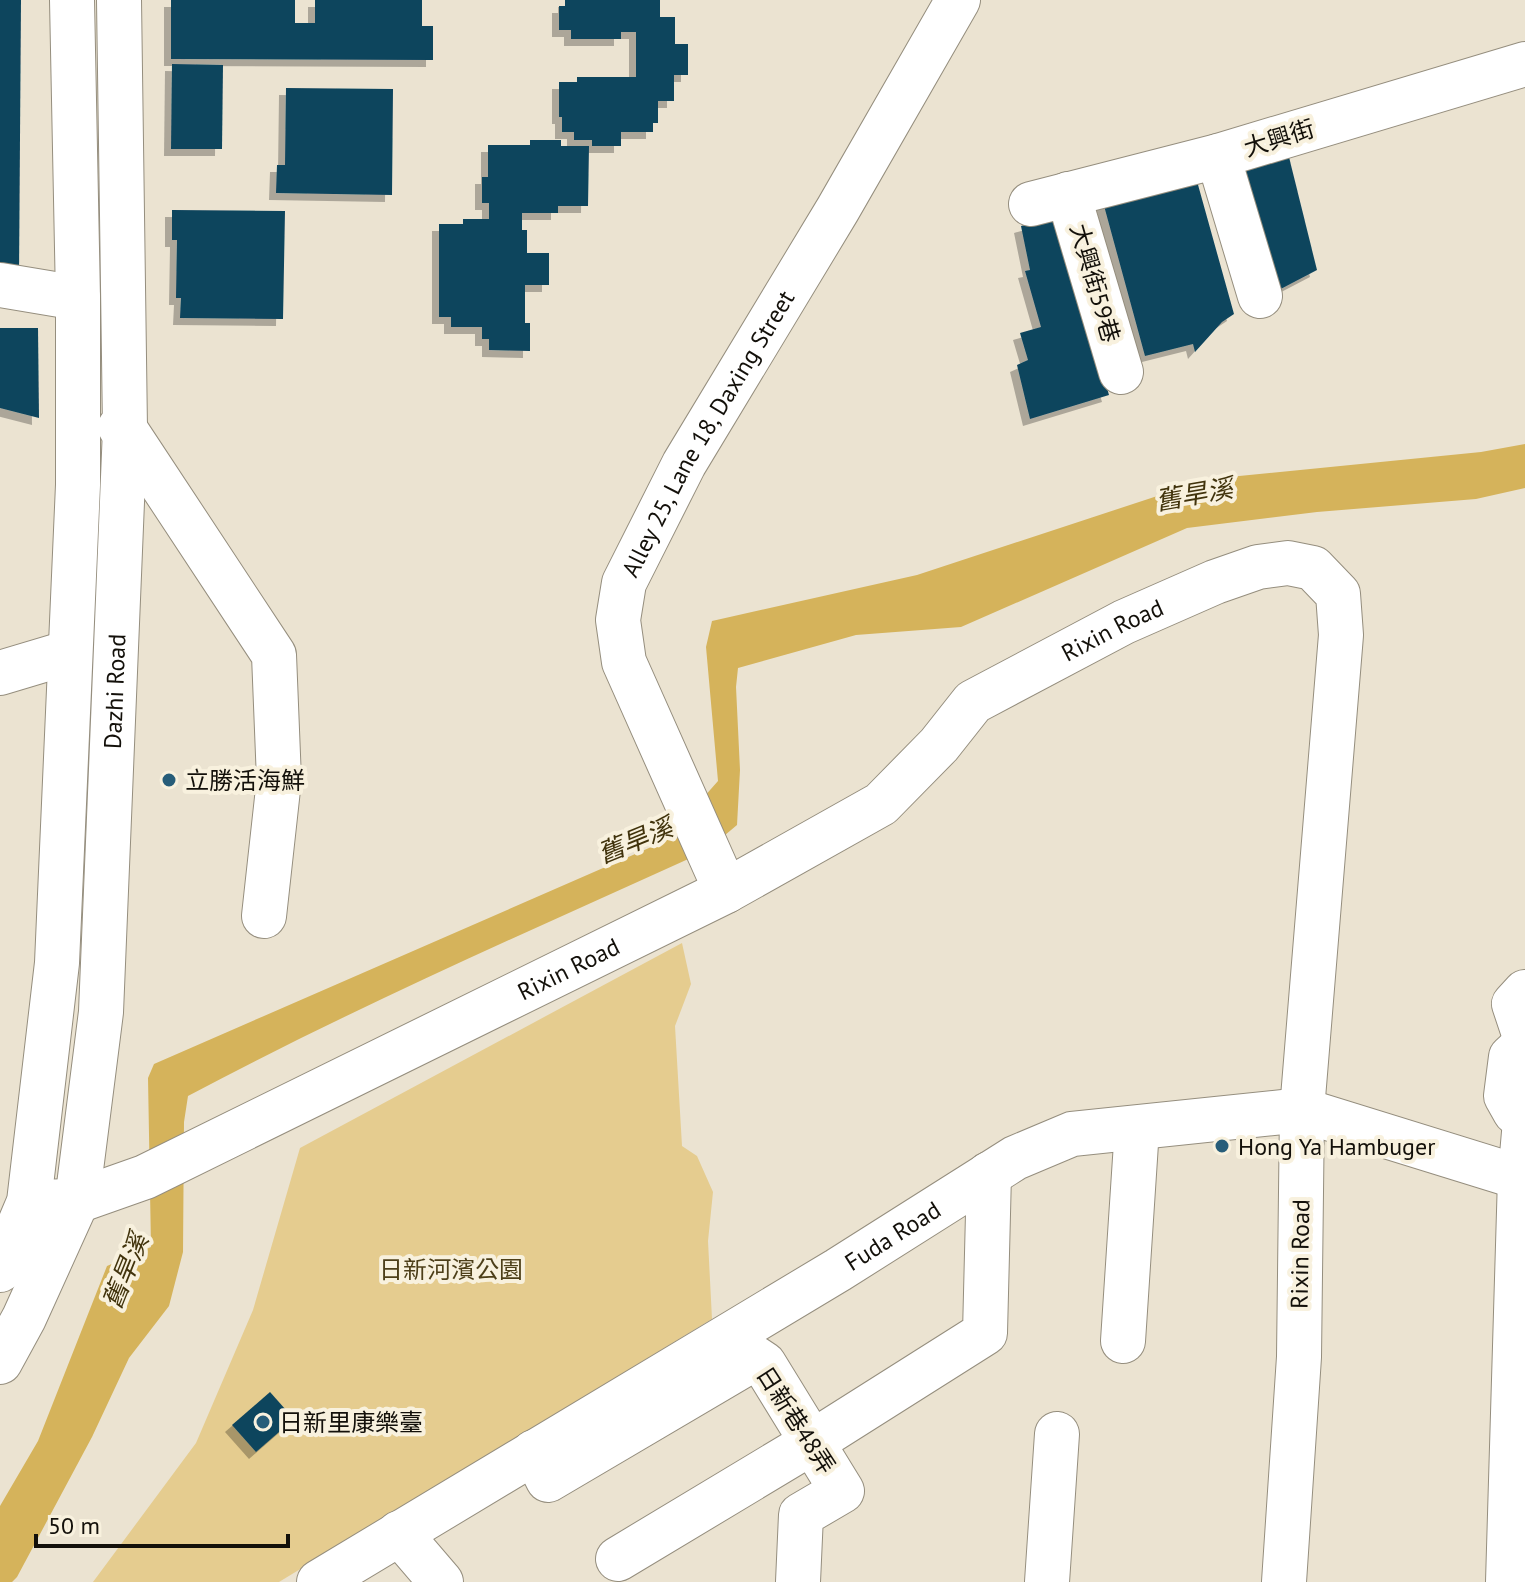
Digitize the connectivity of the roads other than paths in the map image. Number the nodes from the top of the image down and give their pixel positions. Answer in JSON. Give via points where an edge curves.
{"nodes":[{"id":1,"x":72,"y":0,"type":"edge"},
{"id":2,"x":119,"y":0,"type":"edge"},
{"id":3,"x":958,"y":0,"type":"edge"},
{"id":4,"x":1525,"y":64,"type":"edge"},
{"id":5,"x":1218,"y":156,"type":"junction"},
{"id":6,"x":1050,"y":199,"type":"joint"},
{"id":7,"x":0,"y":285,"type":"edge"},
{"id":8,"x":1260,"y":296,"type":"dead end"},
{"id":9,"x":78,"y":298,"type":"junction"},
{"id":10,"x":1121,"y":372,"type":"dead end"},
{"id":11,"x":79,"y":414,"type":"junction"},
{"id":12,"x":125,"y":429,"type":"junction"},
{"id":13,"x":70,"y":652,"type":"junction"},
{"id":14,"x":0,"y":673,"type":"edge"},
{"id":15,"x":726,"y":891,"type":"junction"},
{"id":16,"x":264,"y":916,"type":"dead end"},
{"id":17,"x":1525,"y":992,"type":"edge"},
{"id":18,"x":1525,"y":1037,"type":"edge"},
{"id":19,"x":1525,"y":1044,"type":"edge"},
{"id":20,"x":1302,"y":1110,"type":"junction"},
{"id":21,"x":1525,"y":1114,"type":"edge"},
{"id":22,"x":1525,"y":1121,"type":"edge"},
{"id":23,"x":1137,"y":1128,"type":"junction"},
{"id":24,"x":989,"y":1174,"type":"junction"},
{"id":25,"x":1522,"y":1178,"type":"edge"},
{"id":26,"x":77,"y":1201,"type":"junction"},
{"id":27,"x":29,"y":1202,"type":"junction"},
{"id":28,"x":0,"y":1270,"type":"edge"},
{"id":29,"x":1123,"y":1341,"type":"dead end"},
{"id":30,"x":0,"y":1362,"type":"edge"},
{"id":31,"x":1057,"y":1434,"type":"dead end"},
{"id":32,"x":811,"y":1443,"type":"junction"},
{"id":33,"x":534,"y":1452,"type":"junction"},
{"id":34,"x":399,"y":1533,"type":"junction"},
{"id":35,"x":618,"y":1559,"type":"dead end"},
{"id":36,"x":319,"y":1582,"type":"edge"},
{"id":37,"x":441,"y":1582,"type":"edge"},
{"id":38,"x":798,"y":1582,"type":"edge"},
{"id":39,"x":1047,"y":1582,"type":"edge"},
{"id":40,"x":1284,"y":1582,"type":"edge"},
{"id":41,"x":1508,"y":1582,"type":"edge"}],
"edges":[{"from":1,"to":9,"type":"street","name":"Dazhi Road"},
{"from":2,"to":12,"type":"street","name":"Dazhi Road"},
{"from":3,"to":15,"type":"street","name":"Alley 25, Lane 18, Daxing Street","via":[[684,464],[624,583],[618,620],[624,662]]},
{"from":4,"to":5,"type":"street","name":"大興街"},
{"from":5,"to":6,"type":"street","name":"大興街"},
{"from":5,"to":8,"type":"street"},
{"from":6,"to":10,"type":"street","name":"大興街59巷"},
{"from":7,"to":9,"type":"street"},
{"from":9,"to":11,"type":"street","name":"Dazhi Road"},
{"from":11,"to":12,"type":"street"},
{"from":11,"to":13,"type":"street","name":"Dazhi Road"},
{"from":12,"to":16,"type":"street","via":[[274,655],[279,780]]},
{"from":12,"to":26,"type":"street","name":"Dazhi Road","via":[[101,1012]]},
{"from":13,"to":14,"type":"street"},
{"from":13,"to":27,"type":"street","name":"Dazhi Road","via":[[57,963]]},
{"from":15,"to":20,"type":"street","name":"Rixin Road","via":[[881,804],[973,702],[1124,622],[1215,582],[1258,567],[1288,563],[1313,568],[1338,594],[1341,635]]},
{"from":15,"to":26,"type":"street","name":"Rixin Road","via":[[145,1177]]},
{"from":17,"to":18,"type":"street","via":[[1514,1004]]},
{"from":19,"to":21,"type":"street","via":[[1511,1057],[1506,1096],[1515,1112]]},
{"from":20,"to":23,"type":"street","name":"Fuda Road"},
{"from":20,"to":25,"type":"street","name":"Fuda Road"},
{"from":20,"to":40,"type":"street","name":"Rixin Road","via":[[1299,1357]]},
{"from":22,"to":25,"type":"street"},
{"from":23,"to":24,"type":"street","name":"Fuda Road","via":[[1072,1134]]},
{"from":23,"to":29,"type":"street"},
{"from":24,"to":32,"type":"street","via":[[985,1333]]},
{"from":24,"to":33,"type":"street","name":"Fuda Road"},
{"from":25,"to":41,"type":"street"},
{"from":26,"to":27,"type":"street","name":"Rixin Road"},
{"from":26,"to":30,"type":"street","name":"Dazhi Road"},
{"from":27,"to":28,"type":"street","name":"Dazhi Road"},
{"from":31,"to":39,"type":"street"},
{"from":32,"to":33,"type":"street","name":"日新巷48弄","via":[[764,1364],[755,1358],[548,1480]]},
{"from":32,"to":35,"type":"street"},
{"from":32,"to":38,"type":"street","name":"日新巷48弄","via":[[842,1491],[801,1515]]},
{"from":33,"to":34,"type":"street","name":"Fuda Road"},
{"from":34,"to":36,"type":"street","name":"Fuda Road"},
{"from":34,"to":37,"type":"street"}]}
